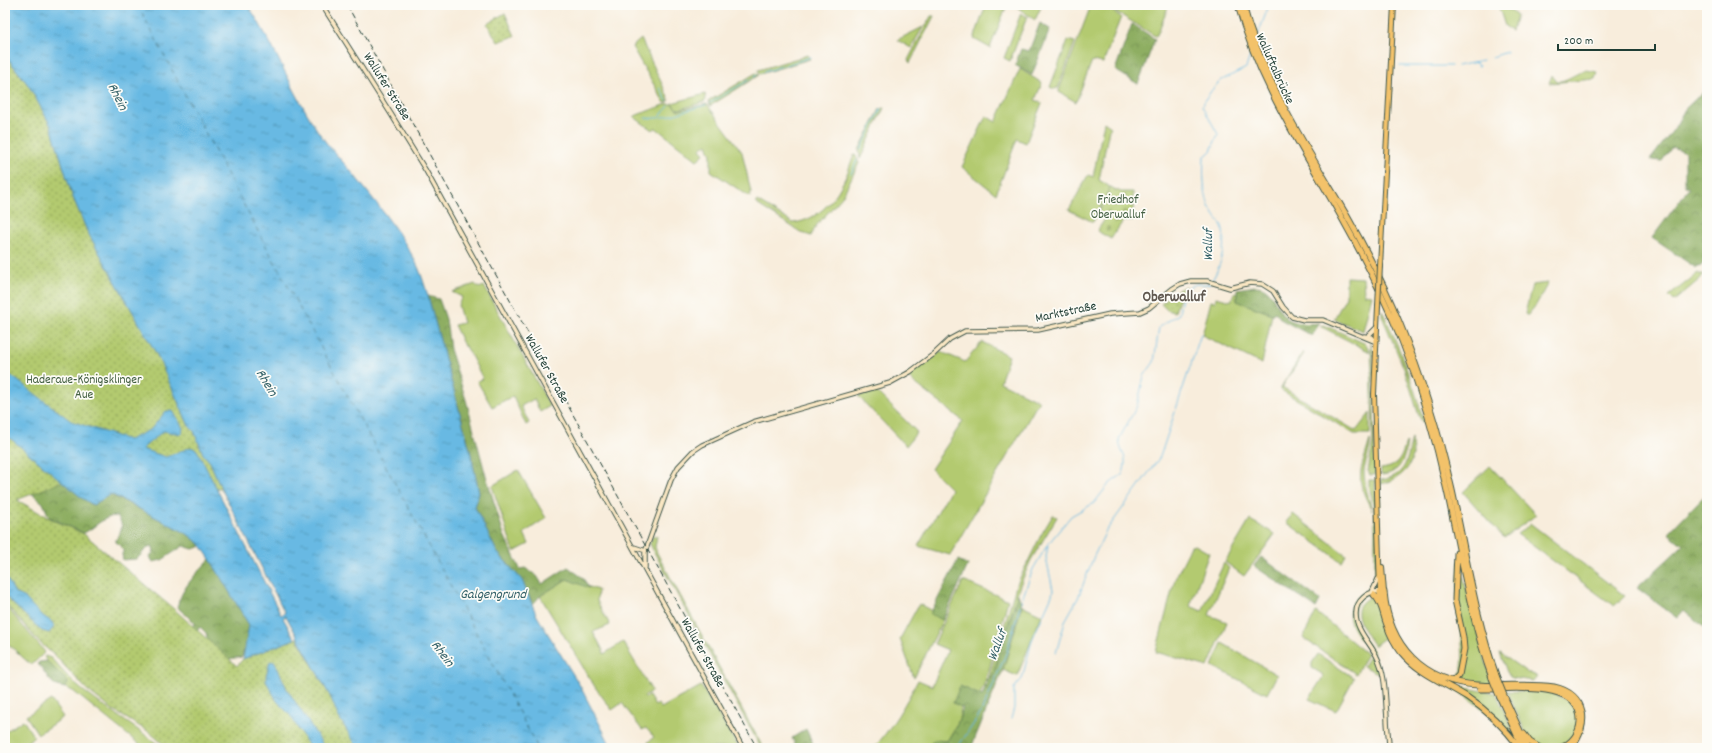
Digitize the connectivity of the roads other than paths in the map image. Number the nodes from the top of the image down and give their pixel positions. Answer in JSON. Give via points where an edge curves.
{"nodes":[{"id":1,"x":322,"y":5,"type":"edge"},
{"id":2,"x":1238,"y":5,"type":"edge"},
{"id":3,"x":1243,"y":5,"type":"edge"},
{"id":4,"x":1394,"y":5,"type":"edge"},
{"id":5,"x":1298,"y":137,"type":"junction"},
{"id":6,"x":1377,"y":327,"type":"junction"},
{"id":7,"x":1366,"y":336,"type":"junction"},
{"id":8,"x":1376,"y":342,"type":"junction"},
{"id":9,"x":1456,"y":535,"type":"junction"},
{"id":10,"x":633,"y":546,"type":"junction"},
{"id":11,"x":645,"y":550,"type":"junction"},
{"id":12,"x":1380,"y":551,"type":"junction"},
{"id":13,"x":638,"y":555,"type":"junction"},
{"id":14,"x":645,"y":568,"type":"junction"},
{"id":15,"x":1380,"y":574,"type":"junction"},
{"id":16,"x":1373,"y":593,"type":"junction"},
{"id":17,"x":1382,"y":593,"type":"junction"},
{"id":18,"x":1384,"y":618,"type":"junction"},
{"id":19,"x":1494,"y":678,"type":"junction"},
{"id":20,"x":1437,"y":680,"type":"junction"},
{"id":21,"x":1453,"y":681,"type":"junction"},
{"id":22,"x":1502,"y":698,"type":"junction"},
{"id":23,"x":1514,"y":720,"type":"junction"},
{"id":24,"x":743,"y":748,"type":"edge"},
{"id":25,"x":1389,"y":748,"type":"edge"},
{"id":26,"x":1522,"y":748,"type":"edge"},
{"id":27,"x":1528,"y":748,"type":"edge"},
{"id":28,"x":1540,"y":748,"type":"edge"},
{"id":29,"x":1560,"y":748,"type":"edge"},
{"id":30,"x":1571,"y":748,"type":"edge"}],
"edges":[{"from":1,"to":10,"type":"street","name":"Wallufer Straße","via":[[415,153]]},
{"from":2,"to":5,"type":"highway","name":"Walluftalbrücke","via":[[1258,64],[1277,104]]},
{"from":3,"to":5,"type":"highway","name":"Walluftalbrücke","via":[[1268,76]]},
{"from":4,"to":6,"type":"main road","bridge":true},
{"from":5,"to":9,"type":"highway","via":[[1360,251],[1402,341],[1436,445]]},
{"from":5,"to":19,"type":"highway","via":[[1348,218],[1373,266],[1419,374],[1441,444],[1479,622]]},
{"from":6,"to":7,"type":"street"},
{"from":6,"to":8,"type":"main road"},
{"from":7,"to":8,"type":"street","name":"Marktstraße"},
{"from":7,"to":11,"type":"street","name":"Marktstraße","via":[[1323,320],[1292,317],[1273,291],[1262,284],[1250,283],[1230,288],[1191,280],[1180,284],[1140,312],[1110,314],[1038,330],[965,331],[950,339],[902,378],[884,386],[748,424],[702,445],[682,462],[674,475]]},
{"from":8,"to":12,"type":"main road","via":[[1374,394]]},
{"from":9,"to":19,"type":"highway","via":[[1472,611]]},
{"from":9,"to":21,"type":"highway","via":[[1456,600],[1464,649],[1459,675]]},
{"from":10,"to":11,"type":"street"},
{"from":10,"to":13,"type":"street","name":"Wallufer Straße"},
{"from":11,"to":13,"type":"street"},
{"from":11,"to":14,"type":"street"},
{"from":12,"to":15,"type":"main road"},
{"from":12,"to":17,"type":"main road"},
{"from":13,"to":14,"type":"street","name":"Wallufer Straße"},
{"from":14,"to":24,"type":"street","name":"Wallufer Straße"},
{"from":15,"to":16,"type":"street"},
{"from":15,"to":17,"type":"main road"},
{"from":16,"to":17,"type":"street"},
{"from":16,"to":18,"type":"highway","via":[[1379,601]]},
{"from":16,"to":25,"type":"street","via":[[1366,595],[1358,605],[1356,618],[1383,672]]},
{"from":17,"to":18,"type":"highway"},
{"from":17,"to":21,"type":"highway","via":[[1393,631],[1402,646],[1413,659],[1426,668]]},
{"from":18,"to":20,"type":"highway","via":[[1402,653]]},
{"from":19,"to":22,"type":"highway","bridge":true},
{"from":20,"to":26,"type":"highway","via":[[1485,710]]},
{"from":20,"to":29,"type":"highway","via":[[1470,688],[1547,690],[1563,694],[1576,705],[1580,721],[1575,737]]},
{"from":21,"to":30,"type":"highway","via":[[1479,686],[1547,686],[1568,693],[1579,704],[1583,718],[1581,732]]},
{"from":22,"to":23,"type":"highway"},
{"from":22,"to":26,"type":"highway"},
{"from":23,"to":27,"type":"highway"},
{"from":23,"to":28,"type":"highway","via":[[1528,740]]}]}
